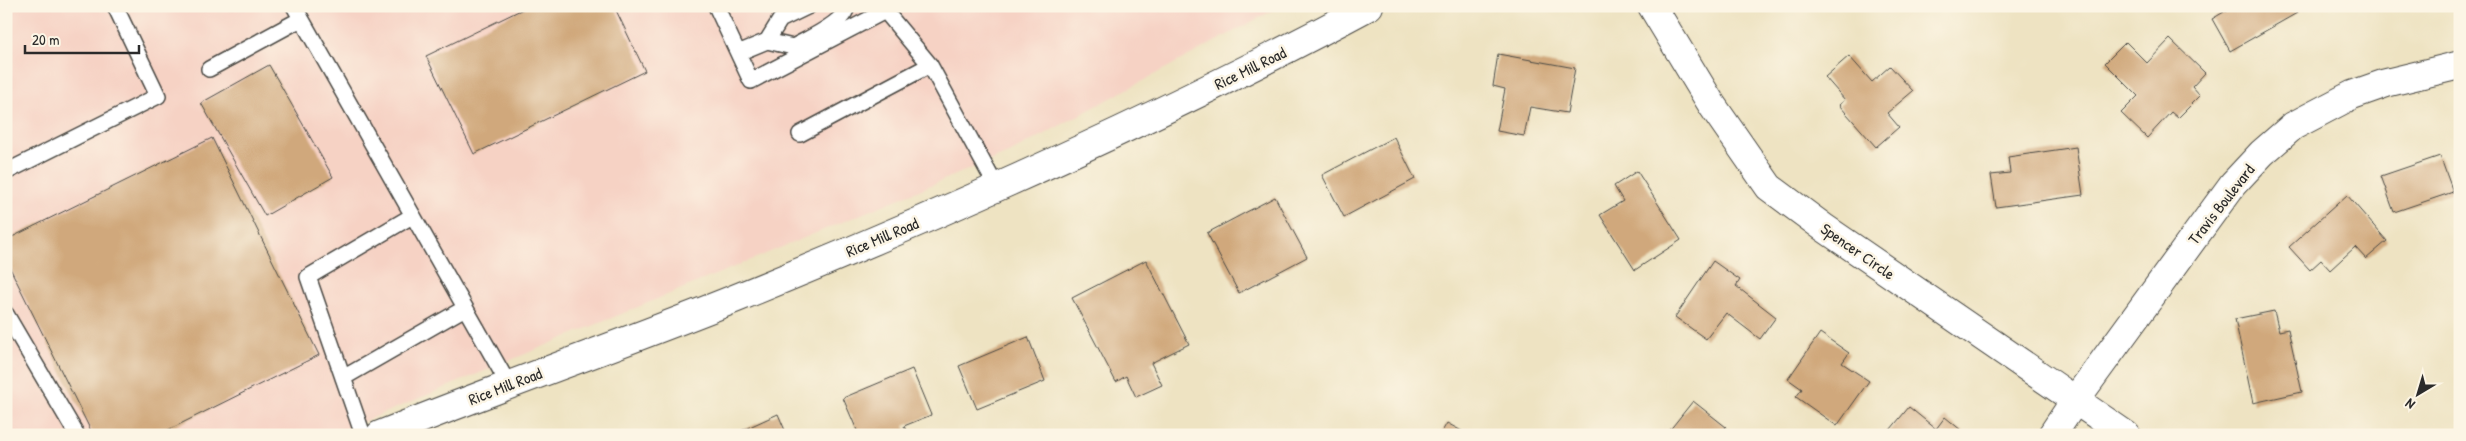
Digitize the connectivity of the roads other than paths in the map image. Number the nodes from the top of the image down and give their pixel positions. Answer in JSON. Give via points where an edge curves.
{"nodes":[{"id":1,"x":115,"y":6,"type":"edge"},
{"id":2,"x":716,"y":6,"type":"edge"},
{"id":3,"x":809,"y":6,"type":"edge"},
{"id":4,"x":847,"y":6,"type":"edge"},
{"id":5,"x":1370,"y":6,"type":"edge"},
{"id":6,"x":1652,"y":6,"type":"edge"},
{"id":7,"x":882,"y":9,"type":"edge"},
{"id":8,"x":297,"y":12,"type":"edge"},
{"id":9,"x":767,"y":40,"type":"junction"},
{"id":10,"x":738,"y":53,"type":"junction"},
{"id":11,"x":930,"y":65,"type":"junction"},
{"id":12,"x":2460,"y":65,"type":"edge"},
{"id":13,"x":209,"y":69,"type":"dead end"},
{"id":14,"x":800,"y":134,"type":"dead end"},
{"id":15,"x":6,"y":172,"type":"edge"},
{"id":16,"x":996,"y":186,"type":"junction"},
{"id":17,"x":412,"y":216,"type":"junction"},
{"id":18,"x":465,"y":308,"type":"junction"},
{"id":19,"x":6,"y":314,"type":"edge"},
{"id":20,"x":343,"y":378,"type":"junction"},
{"id":21,"x":509,"y":385,"type":"junction"},
{"id":22,"x":2076,"y":399,"type":"junction"},
{"id":23,"x":378,"y":434,"type":"edge"},
{"id":24,"x":77,"y":435,"type":"edge"},
{"id":25,"x":2052,"y":435,"type":"edge"},
{"id":26,"x":2126,"y":435,"type":"edge"}],
"edges":[{"from":1,"to":15,"type":"lane","via":[[158,96]]},
{"from":2,"to":10,"type":"lane"},
{"from":3,"to":9,"type":"lane","via":[[780,20]]},
{"from":4,"to":9,"type":"lane","via":[[836,22],[793,47]]},
{"from":5,"to":16,"type":"street","name":"Rice Mill Road","via":[[1196,94]]},
{"from":6,"to":22,"type":"street","name":"Spencer Circle","via":[[1712,105],[1769,187],[1847,244]]},
{"from":7,"to":10,"type":"lane","via":[[752,81]]},
{"from":7,"to":11,"type":"lane"},
{"from":8,"to":13,"type":"lane"},
{"from":8,"to":17,"type":"lane"},
{"from":9,"to":10,"type":"lane"},
{"from":11,"to":14,"type":"lane"},
{"from":11,"to":16,"type":"lane"},
{"from":12,"to":22,"type":"street","name":"Travis Boulevard","via":[[2386,82],[2352,95],[2293,126],[2233,184]]},
{"from":16,"to":21,"type":"street","name":"Rice Mill Road","via":[[738,297]]},
{"from":17,"to":18,"type":"lane"},
{"from":17,"to":20,"type":"lane","via":[[308,277]]},
{"from":18,"to":20,"type":"lane"},
{"from":18,"to":21,"type":"lane"},
{"from":19,"to":24,"type":"lane"},
{"from":20,"to":23,"type":"lane"},
{"from":21,"to":23,"type":"street","name":"Rice Mill Road"},
{"from":22,"to":25,"type":"street","name":"Travis Boulevard"},
{"from":22,"to":26,"type":"street","name":"Spencer Circle"}]}
